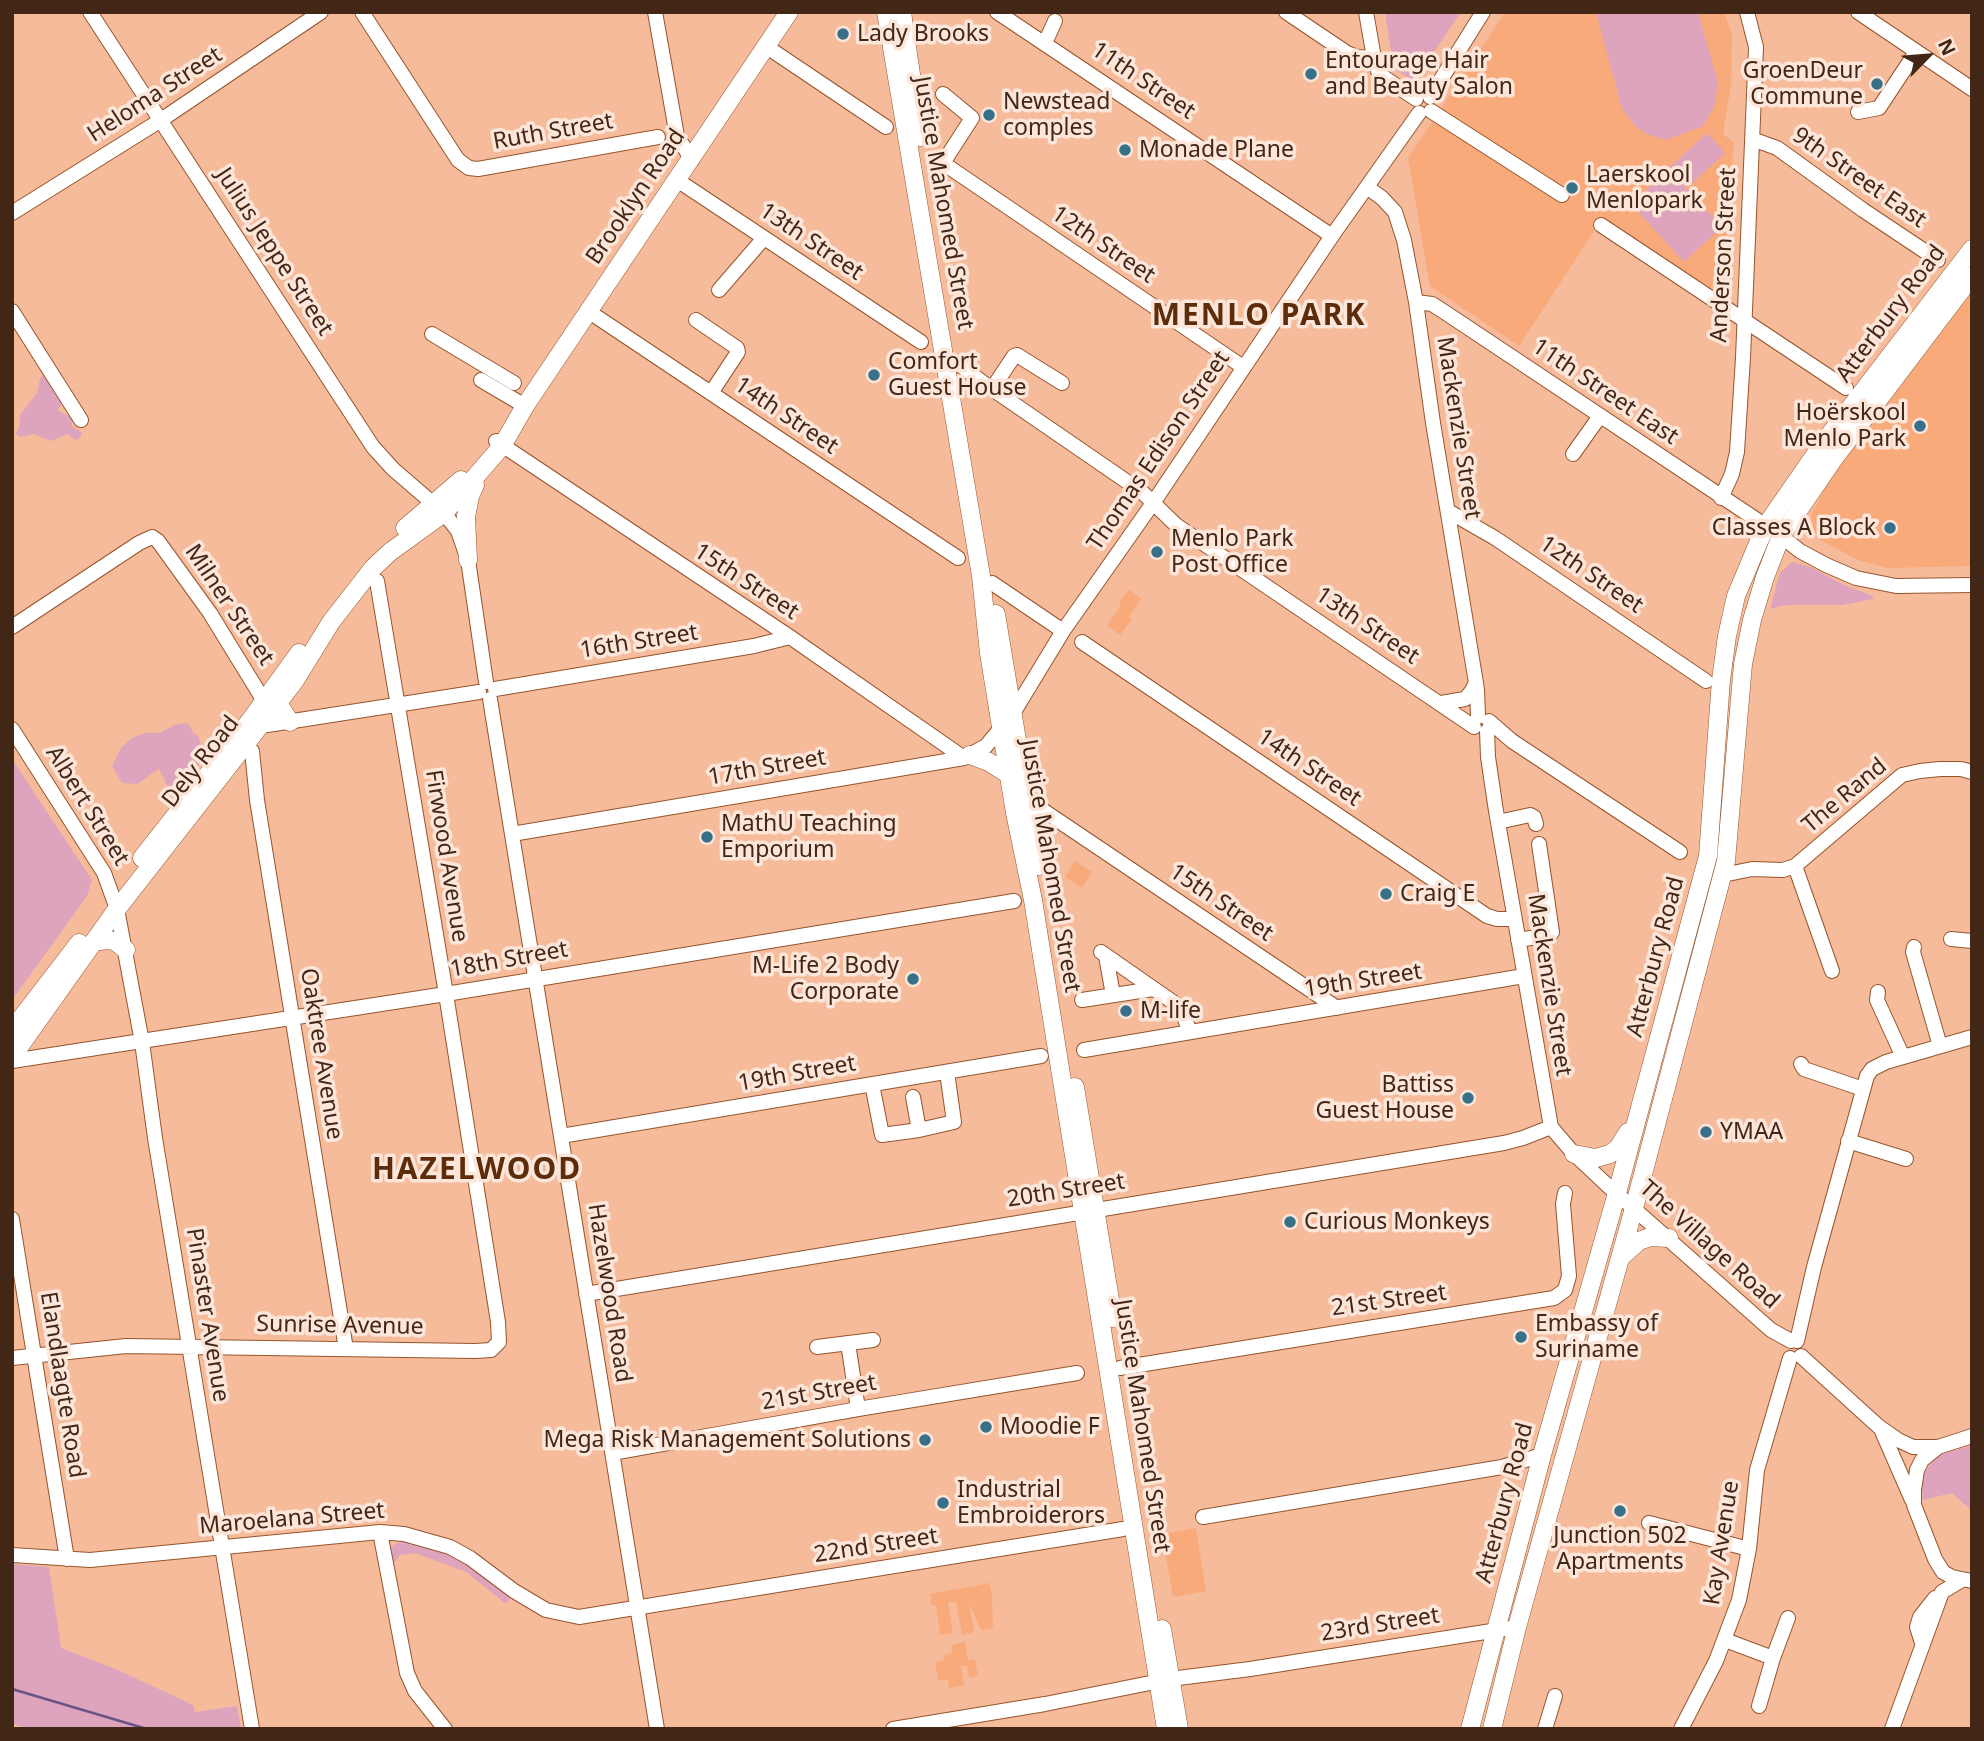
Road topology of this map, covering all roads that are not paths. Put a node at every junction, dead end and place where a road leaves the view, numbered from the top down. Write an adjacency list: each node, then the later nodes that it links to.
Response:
1 (90, 12): 23 (street, Julius Jeppe Street)
2 (321, 12): 23 (street, Heloma Street)
3 (362, 12): 25 (street, Ruth Street)
4 (655, 12): 27 (street)
5 (789, 12): 16 (main road, Brooklyn Road)
6 (886, 12): 80 (main road, Justice Mahomed Street)
7 (902, 12): 46 (main road, Justice Mahomed Street)
8 (997, 12): 15 (street, 11th Street)
9 (1286, 12): 18 (street)
10 (1366, 12): 18 (street)
11 (1483, 12): 21 (street, Thomas Edison Street)
12 (1747, 12): 26 (street, Anderson Street)
13 (1858, 12): 17 (street)
14 (1055, 21): 15 (street)
15 (1045, 43): 33 (street, 11th Street)
16 (767, 47): 24 (street); 27 (main road, Brooklyn Road)
17 (1916, 52): 19 (street); 22 (street)
18 (1374, 58): 21 (street)
19 (1972, 89)
20 (943, 94): 47 (street, 12th Street)
21 (1424, 105): 29 (street, Thomas Edison Street); 30 (street)
22 (1858, 112)
23 (161, 120): 31 (street, Heloma Street); 62 (street, Julius Jeppe Street)
24 (886, 127)
25 (658, 137)
26 (1752, 139): 36 (street, 9th Street East); 42 (street, Anderson Street)
27 (692, 160): 28 (main road, Brooklyn Road)
28 (677, 180): 34 (street, 13th Street); 41 (main road, Brooklyn Road)
29 (1367, 187): 33 (street, Thomas Edison Street); 39 (street, Mackenzie Street)
30 (1562, 195)
31 (12, 213)
32 (1601, 225): 42 (street)
33 (1332, 236): 47 (street, Thomas Edison Street)
34 (764, 238): 38 (street); 45 (street, 13th Street)
35 (1972, 249): 64 (main road, Atterbury Road)
36 (1938, 260)
37 (1972, 276): 64 (main road, Atterbury Road)
38 (719, 290)
39 (1416, 302): 55 (street, 11th Street East); 63 (street, Mackenzie Street)
40 (12, 311): 56 (street)
41 (588, 311): 53 (street, 14th Street); 54 (main road, Brooklyn Road)
42 (1743, 319): 52 (street); 60 (street, Anderson Street)
43 (696, 320): 53 (street)
44 (432, 334): 48 (street)
45 (920, 342)
46 (955, 361): 51 (street, 13th Street); 68 (main road, Justice Mahomed Street)
47 (1243, 368): 61 (street, Thomas Edison Street)
48 (488, 378): 49 (street); 54 (street)
49 (514, 383)
50 (1062, 383): 51 (street)
51 (987, 386): 61 (street, 13th Street)
52 (1846, 388)
53 (711, 393): 65 (street, 14th Street)
54 (524, 408): 57 (main road, Brooklyn Road)
55 (1601, 416): 58 (street); 60 (street, 11th Street East)
56 (81, 420)
57 (499, 443): 59 (main road, Brooklyn Road); 62 (main road, Brooklyn Road); 72 (street, 15th Street)
58 (1573, 454)
59 (482, 472): 62 (main road, Brooklyn Road); 66 (main road)
60 (1721, 498): 64 (street, 11th Street East)
61 (1153, 503): 71 (street, Thomas Edison Street); 79 (street, 13th Street)
62 (439, 508): 66 (street, Hazelwood Road); 77 (main road, Dely Road)
63 (1448, 511): 74 (street, 12th Street); 75 (street, Mackenzie Street)
64 (1773, 531): 69 (street, 11th Street East); 97 (main road, Atterbury Road); 134 (main road, Atterbury Road)
65 (958, 558)
66 (468, 560): 76 (street, Hazelwood Road)
67 (377, 581): 78 (street, Firwood Avenue)
68 (992, 583): 71 (street); 80 (main road, Justice Mahomed Street)
69 (1972, 586)
70 (12, 627): 77 (street, Milner Street)
71 (1063, 631): 80 (street, Thomas Edison Street)
72 (790, 637): 76 (street, 16th Street); 88 (street, 15th Street)
73 (1082, 642): 103 (street, 14th Street)
74 (1706, 681)
75 (1476, 686): 79 (street); 82 (street, Mackenzie Street)
76 (488, 691): 78 (street, 16th Street); 94 (street, Hazelwood Road)
77 (271, 702): 81 (main road); 83 (main road, Dely Road); 86 (main road, Dely Road)
78 (398, 705): 81 (street, 16th Street); 115 (street, Firwood Avenue)
79 (1445, 706): 82 (street, 13th Street)
80 (1007, 721): 88 (street); 90 (main road, Justice Mahomed Street); 144 (main road, Justice Mahomed Street)
81 (290, 722): 83 (street, 16th Street)
82 (1482, 724): 85 (street, 13th Street); 87 (street, Mackenzie Street)
83 (261, 726): 86 (main road, Dely Road); 86 (main road)
84 (12, 729): 102 (street, Albert Street)
85 (1515, 742): 87 (street); 96 (street, 13th Street)
86 (233, 754): 102 (main road, Dely Road); 119 (street, Oaktree Avenue)
87 (1488, 755): 92 (street, Mackenzie Street)
88 (967, 757): 90 (main road); 94 (street, 17th Street)
89 (1972, 772): 98 (street, The Rand)
90 (1009, 775): 144 (main road, Justice Mahomed Street)
91 (1044, 811): 118 (street, 15th Street)
92 (1498, 822): 93 (street); 103 (street, Mackenzie Street)
93 (1536, 824)
94 (512, 834): 112 (street, Hazelwood Road)
95 (1539, 844): 105 (street)
96 (1680, 852)
97 (1727, 852): 99 (street); 100 (main road, Atterbury Road)
98 (1795, 866): 99 (street, The Rand); 110 (street)
99 (1752, 869): 100 (street, The Rand)
100 (1723, 875): 143 (main road, Atterbury Road)
101 (1014, 901): 112 (street, 18th Street)
102 (115, 903): 107 (main road, Dely Road); 109 (street, Pinaster Avenue); 120 (main road, Dely Road)
103 (1515, 919): 105 (street, Mackenzie Street)
104 (1951, 939): 106 (street)
105 (1518, 940): 111 (street, Mackenzie Street)
106 (1972, 941)
107 (93, 943): 109 (main road); 128 (main road, Dely Road)
108 (1914, 947): 124 (street)
109 (125, 950): 123 (street, Pinaster Avenue)
110 (1832, 971)
111 (1524, 976): 118 (street, 19th Street); 135 (street, Mackenzie Street)
112 (536, 979): 115 (street, 18th Street); 137 (street, Hazelwood Road)
113 (1153, 989): 116 (street); 116 (street); 121 (street)
114 (1878, 992): 127 (street)
115 (446, 994): 119 (street, 18th Street); 151 (street, Firwood Avenue)
116 (1113, 995): 117 (street)
117 (1083, 1000)
118 (1337, 1008): 121 (street, 19th Street)
119 (292, 1018): 123 (street, 18th Street); 154 (street, Oaktree Avenue)
120 (12, 1030)
121 (1190, 1032): 125 (street, 19th Street)
122 (1972, 1037): 124 (street, Kay Avenue)
123 (142, 1042): 128 (street, 18th Street); 152 (street, Pinaster Avenue)
124 (1940, 1046): 127 (street, Kay Avenue)
125 (1084, 1050)
126 (1041, 1056): 130 (street, 19th Street)
127 (1903, 1057): 132 (street, Kay Avenue)
128 (12, 1059)
129 (1801, 1064): 132 (street)
130 (947, 1072): 131 (street, 19th Street); 136 (street)
131 (872, 1084): 136 (street); 137 (street, 19th Street)
132 (1863, 1089): 138 (street, Kay Avenue)
133 (913, 1097): 136 (street)
134 (1642, 1101): 139 (main road); 142 (main road, Atterbury Road)
135 (1551, 1127): 139 (street); 144 (street, 20th Street)
136 (919, 1130)
137 (562, 1136): 148 (street, Hazelwood Road)
138 (1848, 1142): 140 (street); 155 (street, Kay Avenue)
139 (1574, 1154): 142 (street)
140 (1906, 1159)
141 (1565, 1193): 158 (street, 21st Street)
142 (1617, 1194): 143 (street, The Village Road); 165 (main road, Atterbury Road)
143 (1634, 1208): 146 (street, The Village Road); 147 (main road, Atterbury Road)
144 (1089, 1210): 148 (street, 20th Street); 158 (main road, Justice Mahomed Street); 186 (main road, Justice Mahomed Street)
145 (12, 1219): 156 (street, Elandlaagte Road)
146 (1669, 1238): 147 (main road); 155 (street, The Village Road)
147 (1620, 1258): 182 (main road, Atterbury Road)
148 (586, 1294): 164 (street, Hazelwood Road)
149 (873, 1340): 150 (street)
150 (848, 1343): 153 (street); 160 (street)
151 (498, 1345): 154 (street, Sunrise Avenue)
152 (190, 1346): 154 (street, Sunrise Avenue); 156 (street, Sunrise Avenue); 173 (street, Pinaster Avenue)
153 (817, 1347)
154 (346, 1349)
155 (1793, 1349): 161 (street); 174 (street, Kay Avenue)
156 (33, 1355): 157 (street, Sunrise Avenue); 176 (street, Elandlaagte Road)
157 (12, 1359)
158 (1120, 1367): 186 (main road, Justice Mahomed Street)
159 (1077, 1373): 160 (street, 21st Street)
160 (858, 1409): 164 (street, 21st Street)
161 (1878, 1426): 163 (street); 168 (street)
162 (1972, 1436): 163 (street)
163 (1938, 1447): 168 (street)
164 (612, 1453): 180 (street, Hazelwood Road)
165 (1542, 1455): 166 (street); 167 (main road, Atterbury Road)
166 (1502, 1467): 167 (street); 169 (street)
167 (1535, 1485): 183 (main road, Atterbury Road)
168 (1914, 1504): 177 (street)
169 (1203, 1517)
170 (1649, 1523): 174 (street)
171 (1123, 1529): 180 (street, 22nd Street)
172 (380, 1532): 173 (street, Maroelana Street); 180 (street, Maroelana Street); 190 (street)
173 (222, 1547): 176 (street, Maroelana Street); 189 (street, Pinaster Avenue)
174 (1749, 1549): 184 (street, Kay Avenue)
175 (12, 1555): 176 (street, Maroelana Street)
176 (67, 1559)
177 (1935, 1559): 178 (street); 179 (street)
178 (1967, 1581): 179 (street)
179 (1937, 1599): 199 (street)
180 (637, 1607): 191 (street, Hazelwood Road)
181 (1788, 1618): 185 (street)
182 (1517, 1627): 183 (street, 23rd Street); 196 (main road, Atterbury Road)
183 (1497, 1629): 186 (street, 23rd Street); 195 (main road, Atterbury Road)
184 (1725, 1640): 185 (street); 198 (street, Kay Avenue)
185 (1773, 1658): 188 (street)
186 (1164, 1684): 192 (street, 23rd Street); 193 (main road, Justice Mahomed Street); 194 (main road, Justice Mahomed Street)
187 (1555, 1696): 197 (street)
188 (1759, 1706)
189 (253, 1729)
190 (445, 1729)
191 (657, 1729)
192 (893, 1729)
193 (1166, 1729)
194 (1179, 1729)
195 (1471, 1729)
196 (1492, 1729)
197 (1545, 1729)
198 (1681, 1729)
199 (1892, 1729)

